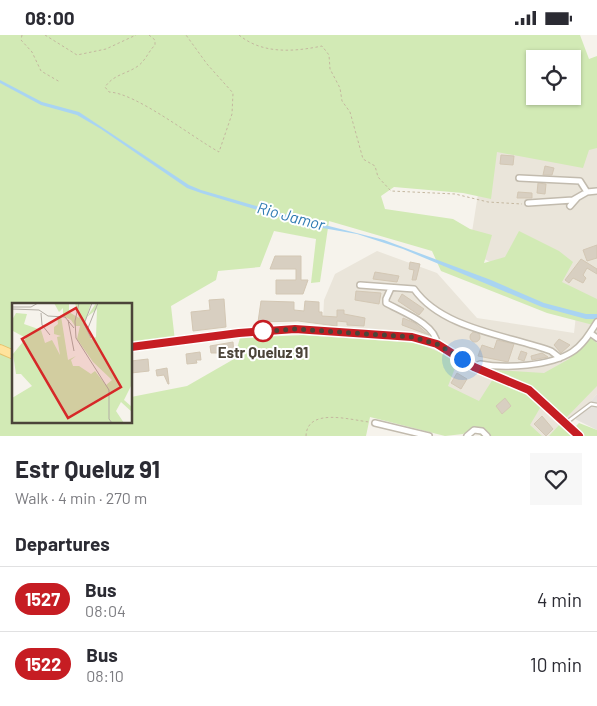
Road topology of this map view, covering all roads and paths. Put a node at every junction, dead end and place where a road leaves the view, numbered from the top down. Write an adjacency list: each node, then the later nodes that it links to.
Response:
1 (22, 35): 7 (path)
2 (45, 35): 3 (path)
3 (136, 35)
4 (149, 35): 5 (path)
5 (186, 35)
6 (238, 35): 12 (path)
7 (60, 82)
8 (519, 178): 10 (street)
9 (597, 191): 10 (street)
10 (587, 192): 11 (street)
11 (578, 198): 12 (street); 13 (street)
12 (528, 203)
13 (570, 206)
14 (360, 285): 15 (street)
15 (391, 288): 19 (street); 23 (street)
16 (597, 322): 17 (street)
17 (590, 333): 18 (street); 23 (street)
18 (596, 336)
19 (437, 344): 20 (main road); 24 (main road)
20 (132, 347)
21 (0, 349): 22 (main road)
22 (12, 354)
23 (560, 358): 24 (street)
24 (474, 367): 27 (main road)
25 (597, 405): 27 (lane)
26 (375, 423): 28 (path); 29 (street)
27 (565, 424): 32 (main road)
28 (306, 436)
29 (429, 436)
30 (466, 436): 31 (street)
31 (487, 436)
32 (579, 436)

